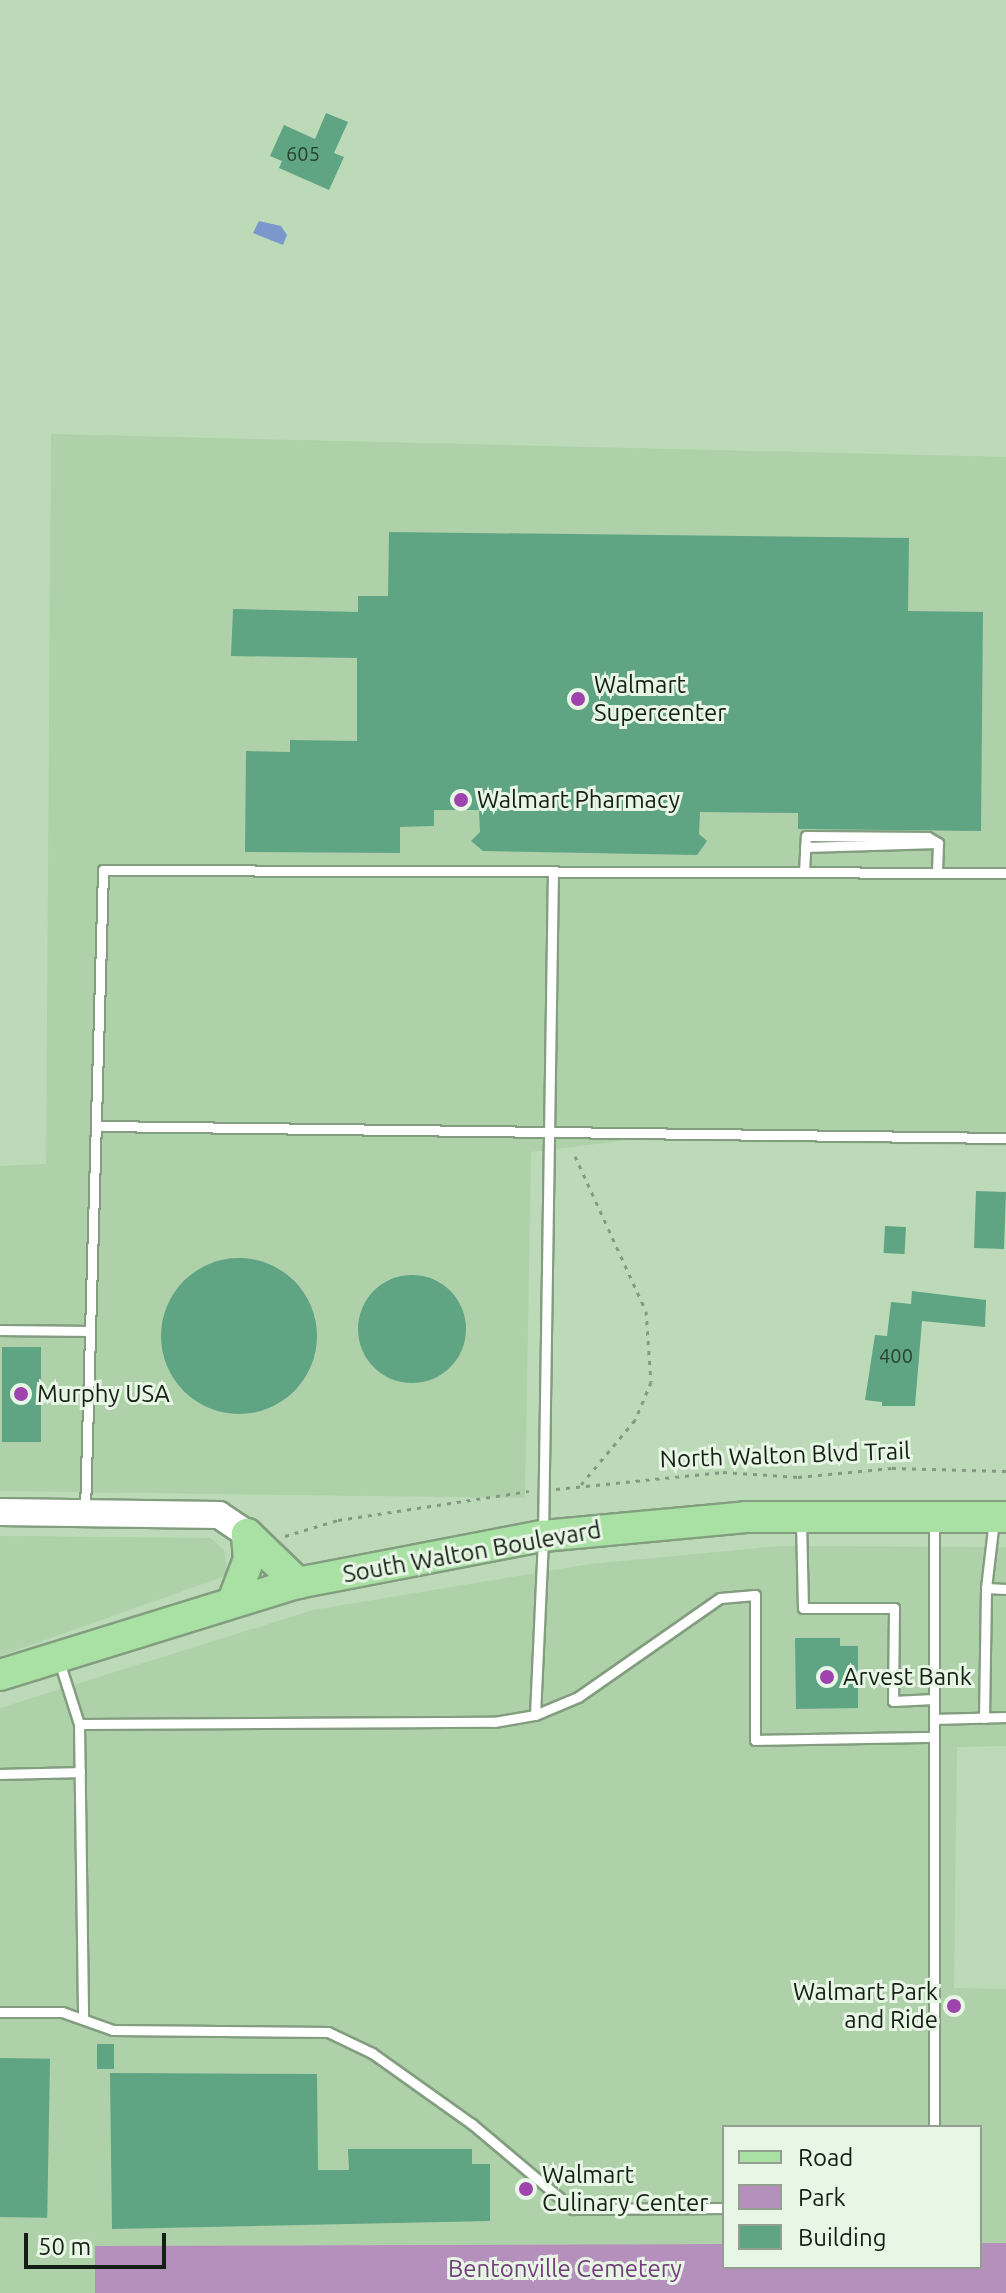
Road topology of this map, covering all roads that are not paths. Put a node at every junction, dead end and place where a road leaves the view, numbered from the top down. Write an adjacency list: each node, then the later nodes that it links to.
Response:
1 (553, 872): 2 (lane); 5 (lane); 6 (lane)
2 (804, 872): 3 (lane); 3 (lane)
3 (937, 873): 4 (lane)
4 (1006, 873)
5 (99, 1126): 6 (lane); 9 (lane)
6 (549, 1132): 7 (lane); 16 (lane)
7 (1006, 1138)
8 (0, 1330): 9 (lane)
9 (90, 1331): 11 (lane)
10 (0, 1512): 11 (main road)
11 (85, 1514): 15 (main road)
12 (934, 1514): 13 (main road, South Walton Boulevard); 14 (main road, South Walton Boulevard); 23 (lane)
13 (801, 1517): 16 (main road, South Walton Boulevard); 23 (lane)
14 (1000, 1517): 18 (lane)
15 (247, 1534): 17 (main road); 20 (main road)
16 (543, 1536): 17 (main road, South Walton Boulevard); 24 (lane)
17 (298, 1583): 20 (main road, South Walton Boulevard)
18 (986, 1588): 19 (lane); 26 (lane)
19 (1006, 1589)
20 (233, 1601): 21 (main road, South Walton Boulevard)
21 (57, 1653): 22 (main road, South Walton Boulevard); 28 (lane)
22 (0, 1675)
23 (934, 1699): 27 (lane)
24 (535, 1715): 28 (lane); 29 (lane)
25 (1006, 1717): 26 (lane)
26 (984, 1718): 27 (lane)
27 (934, 1719): 29 (lane)
28 (79, 1724): 30 (lane)
29 (934, 1737): 34 (lane)
30 (80, 1772): 31 (lane); 33 (lane)
31 (0, 1774)
32 (0, 2012): 33 (lane)
33 (83, 2019): 35 (lane)
34 (934, 2125)
35 (722, 2208)

